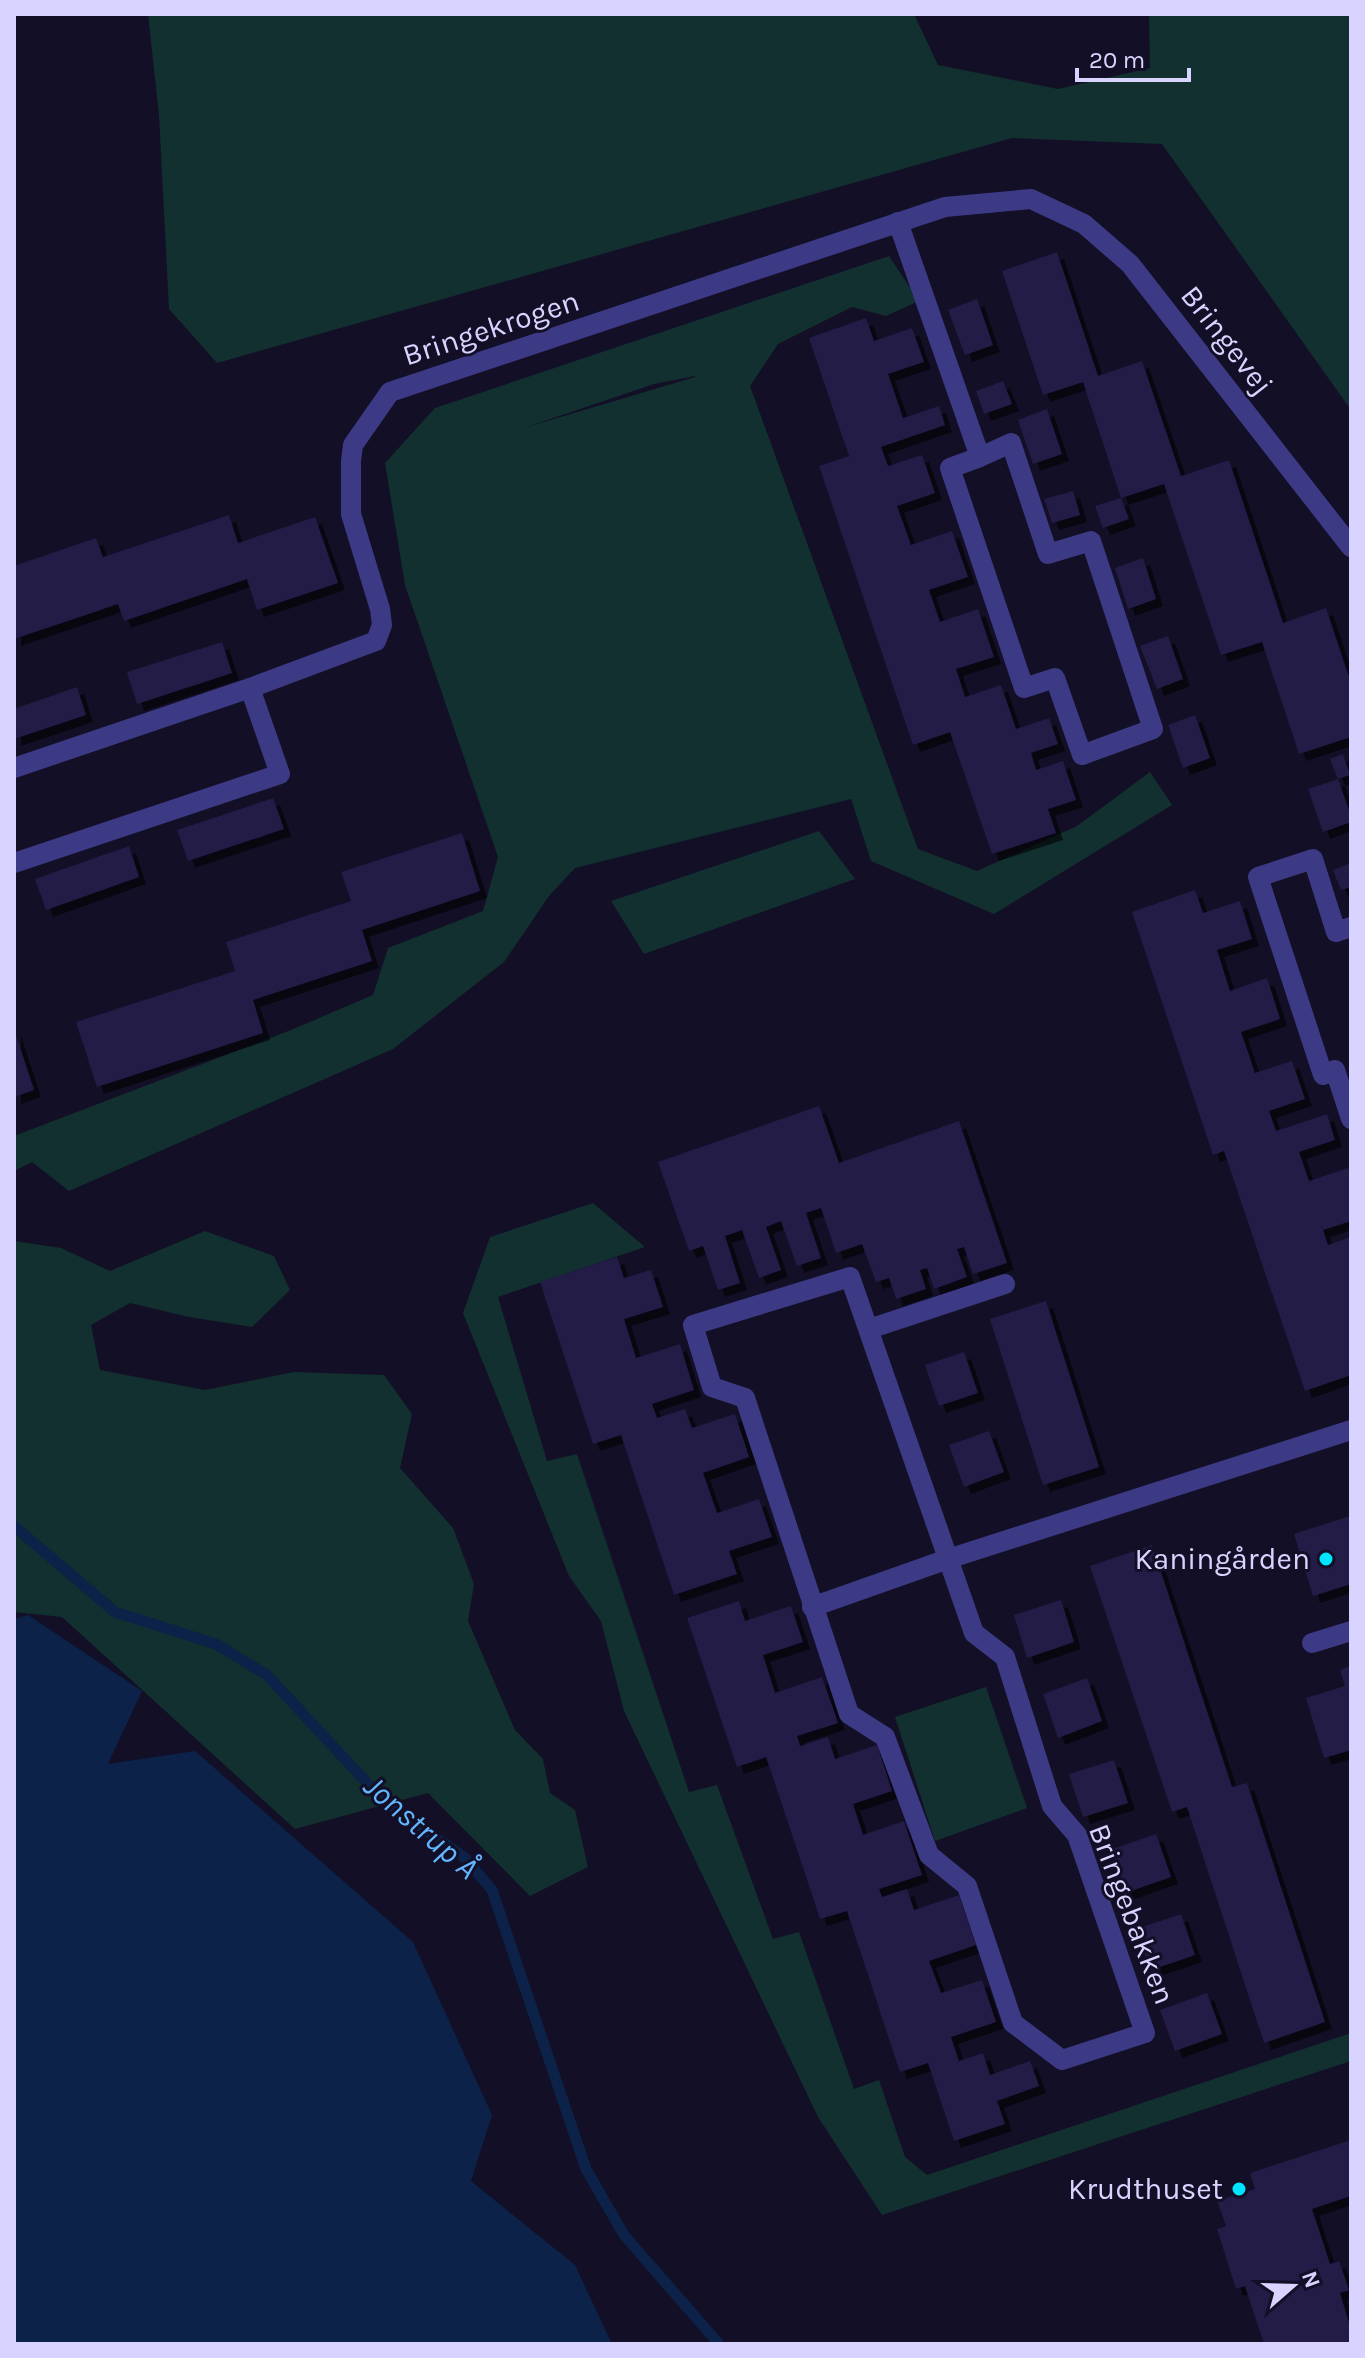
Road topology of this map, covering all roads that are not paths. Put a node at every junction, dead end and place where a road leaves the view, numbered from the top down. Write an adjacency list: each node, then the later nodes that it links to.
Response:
1 (1031, 199): 2 (street, Bringekrogen); 4 (street, Bringevej)
2 (898, 222): 3 (street); 5 (street, Bringekrogen)
3 (980, 457): 3 (street)
4 (1351, 547)
5 (250, 688): 6 (street, Bringekrogen); 7 (street)
6 (14, 768)
7 (14, 863)
8 (1351, 927): 9 (street)
9 (1351, 1119)
10 (1005, 1284): 11 (street)
11 (869, 1329): 13 (street, Bringebakken); 14 (street, Bringebakken)
12 (1351, 1430): 13 (street)
13 (948, 1559): 14 (street); 14 (street, Bringebakken)
14 (812, 1607)
15 (1351, 1631): 16 (street)
16 (1312, 1643)

